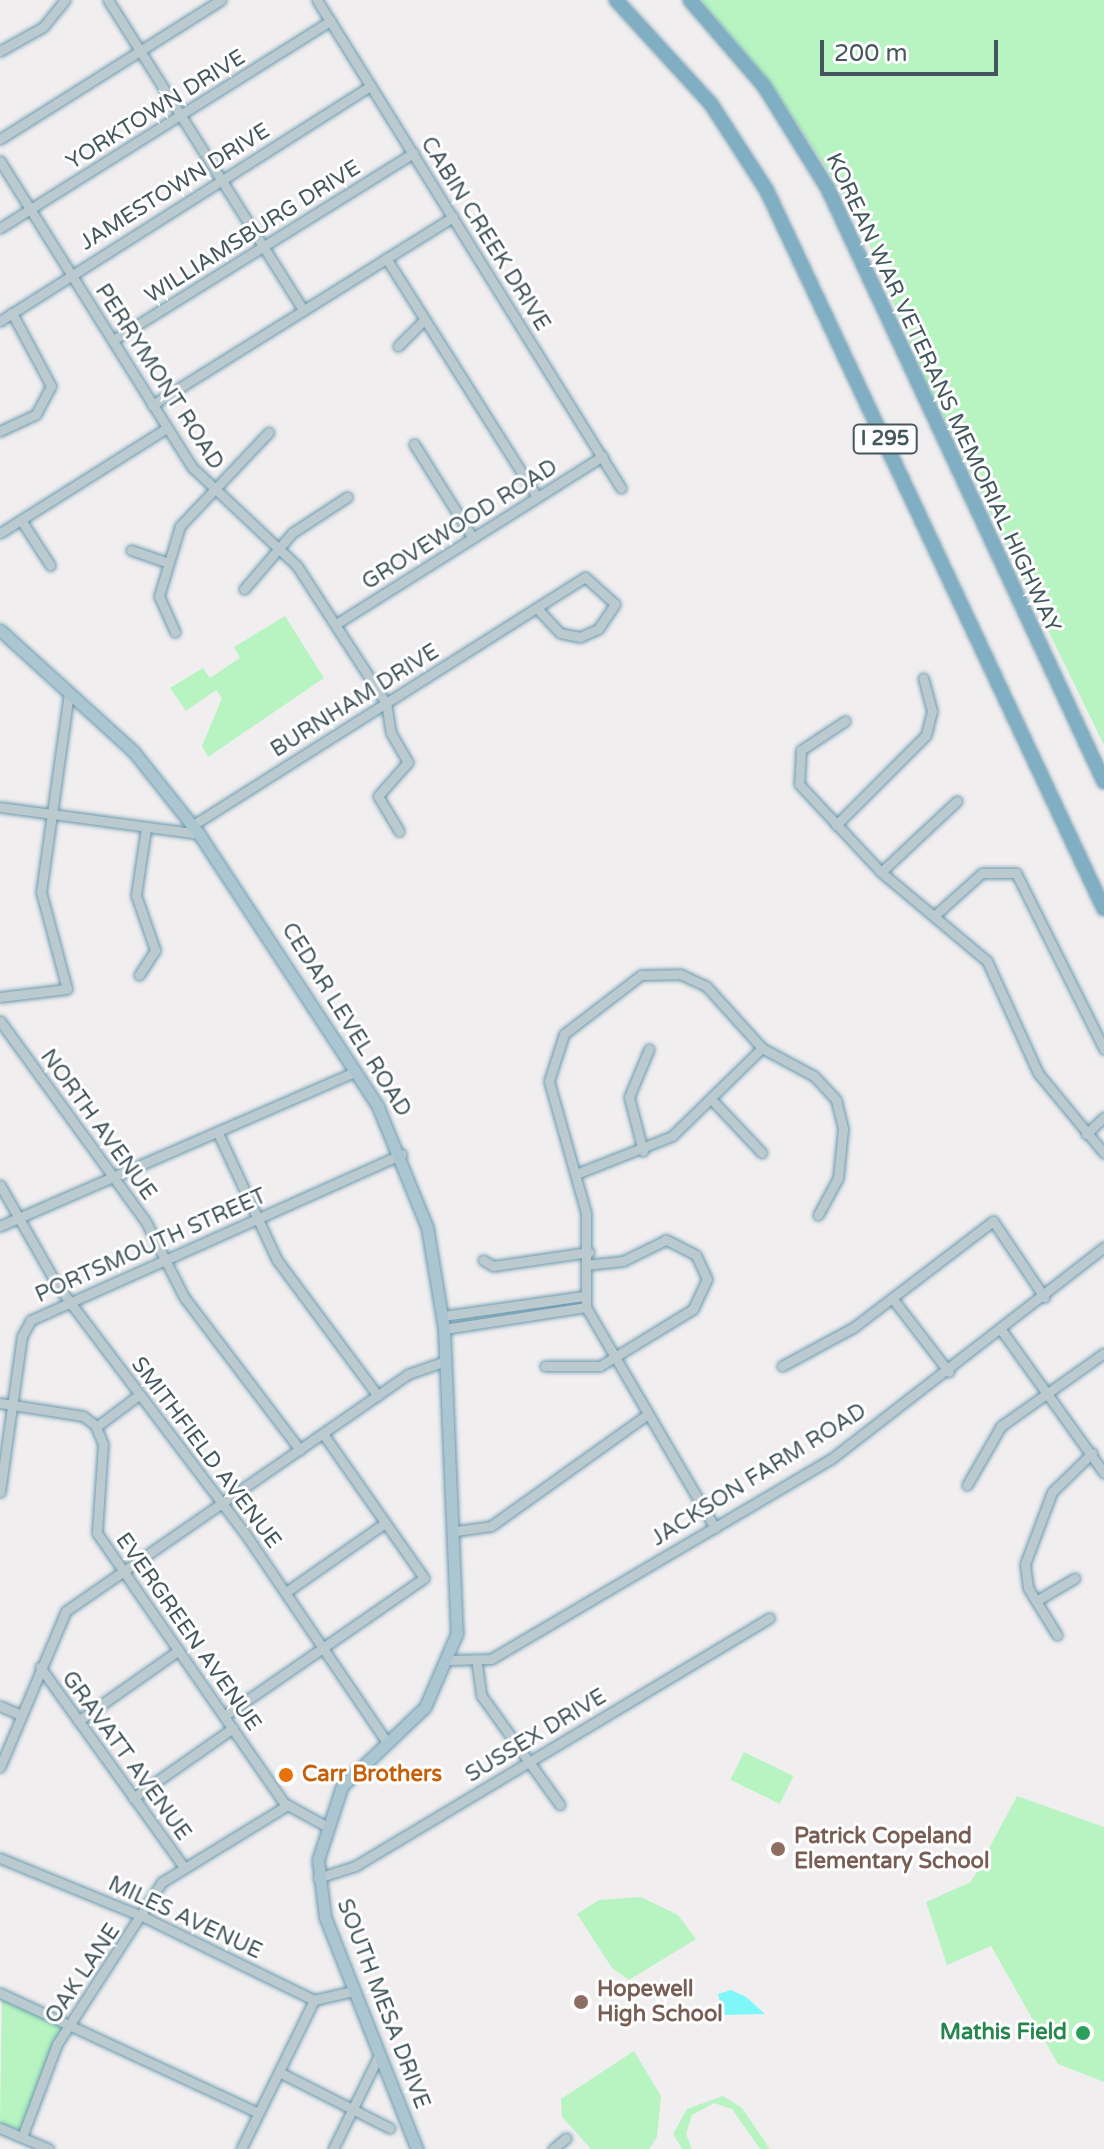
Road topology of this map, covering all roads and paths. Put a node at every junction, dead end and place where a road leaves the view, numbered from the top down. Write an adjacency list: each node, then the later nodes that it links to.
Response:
1 (65, 0): 8 (street)
2 (108, 0): 9 (street)
3 (221, 0): 9 (street)
4 (317, 0): 7 (street, CABIN CREEK DRIVE)
5 (616, 0): 63 (highway, I 295)
6 (690, 0): 54 (highway, KOREAN WAR VETERANS MEMORIAL HIGHWAY / I 295)
7 (330, 21): 10 (street, CABIN CREEK DRIVE); 11 (street, YORKTOWN DRIVE)
8 (0, 51)
9 (140, 51): 11 (street); 12 (street)
10 (371, 86): 13 (street, CABIN CREEK DRIVE); 15 (street, JAMESTOWN DRIVE)
11 (180, 115): 15 (street); 16 (street, YORKTOWN DRIVE)
12 (0, 139)
13 (413, 153): 17 (street, CABIN CREEK DRIVE); 19 (street, WILLIAMSBURG DRIVE)
14 (0, 161): 16 (street, PERRYMONT ROAD)
15 (220, 179): 19 (street); 21 (street, JAMESTOWN DRIVE)
16 (30, 209): 18 (street, YORKTOWN DRIVE); 21 (street, PERRYMONT ROAD)
17 (453, 217): 20 (street); 33 (street, CABIN CREEK DRIVE)
18 (0, 228)
19 (263, 247): 22 (street); 26 (street, WILLIAMSBURG DRIVE)
20 (386, 258): 22 (street); 24 (street)
21 (70, 274): 23 (street, JAMESTOWN DRIVE); 26 (street, PERRYMONT ROAD)
22 (301, 312): 28 (street)
23 (12, 313): 25 (street, JAMESTOWN DRIVE); 30 (street)
24 (424, 320): 27 (street); 37 (street)
25 (0, 321)
26 (113, 340): 28 (street, PERRYMONT ROAD)
27 (398, 346)
28 (152, 405): 29 (street, PERRYMONT ROAD)
29 (167, 428): 35 (street, PERRYMONT ROAD); 38 (street)
30 (0, 431)
31 (269, 432): 35 (street)
32 (414, 444): 40 (street)
33 (603, 456): 34 (street, CABIN CREEK DRIVE); 37 (street, GROVEWOOD ROAD)
34 (621, 488)
35 (211, 489): 41 (street, PERRYMONT ROAD); 43 (street)
36 (347, 497): 41 (street)
37 (537, 497): 40 (street, GROVEWOOD ROAD)
38 (21, 520): 39 (street); 44 (street)
39 (0, 533)
40 (473, 538): 47 (street, GROVEWOOD ROAD)
41 (278, 547): 45 (street); 47 (street, PERRYMONT ROAD)
42 (131, 550): 43 (street)
43 (165, 562): 49 (street)
44 (50, 565)
45 (244, 589)
46 (537, 608): 46 (street, BURNHAM DRIVE); 52 (street, BURNHAM DRIVE)
47 (336, 624): 52 (street, PERRYMONT ROAD)
48 (0, 630): 51 (main road, CEDAR LEVEL ROAD)
49 (175, 632)
50 (923, 678): 58 (street)
51 (69, 692): 57 (street); 60 (main road, CEDAR LEVEL ROAD)
52 (386, 703): 60 (street, BURNHAM DRIVE); 61 (street, PERRYMONT ROAD)
53 (845, 721): 58 (street)
54 (1104, 782)
55 (957, 801): 62 (street)
56 (0, 807): 57 (street)
57 (50, 814): 59 (street); 66 (street)
58 (836, 825): 62 (street)
59 (146, 828): 60 (street); 65 (street)
60 (196, 830): 71 (main road, CEDAR LEVEL ROAD)
61 (399, 831)
62 (881, 872): 64 (street)
63 (1104, 909)
64 (934, 916): 70 (street); 75 (street)
65 (139, 975)
66 (0, 997)
67 (0, 1021): 81 (street, NORTH AVENUE)
68 (762, 1048): 72 (street); 80 (street); 83 (street)
69 (649, 1049): 76 (street)
70 (1104, 1049)
71 (356, 1071): 74 (street); 79 (main road, CEDAR LEVEL ROAD)
72 (713, 1101): 76 (street); 77 (street)
73 (1104, 1117): 75 (street)
74 (218, 1133): 81 (street); 85 (street)
75 (1086, 1134): 78 (street)
76 (643, 1151): 80 (street)
77 (762, 1153)
78 (1104, 1153)
79 (402, 1154): 85 (street, PORTSMOUTH STREET); 96 (main road, CEDAR LEVEL ROAD)
80 (576, 1174): 88 (street)
81 (116, 1178): 84 (street); 89 (street, NORTH AVENUE)
82 (0, 1185): 84 (street, SMITHFIELD AVENUE)
83 (818, 1215)
84 (23, 1219): 86 (street); 94 (street, SMITHFIELD AVENUE)
85 (256, 1219): 89 (street, PORTSMOUTH STREET); 106 (street)
86 (0, 1226)
87 (1104, 1247): 92 (street, JACKSON FARM ROAD)
88 (589, 1252): 90 (street); 91 (street)
89 (165, 1259): 94 (street, PORTSMOUTH STREET); 112 (street, NORTH AVENUE)
90 (483, 1260)
91 (587, 1265): 95 (street); 99 (street)
92 (1044, 1297): 93 (street); 97 (street, JACKSON FARM ROAD)
93 (892, 1298): 102 (street); 103 (street)
94 (69, 1301): 105 (street, SMITHFIELD AVENUE); 108 (street, PORTSMOUTH STREET)
95 (585, 1302): 96 (street); 99 (street)
96 (444, 1322): 100 (main road, CEDAR LEVEL ROAD)
97 (1002, 1331): 103 (street, JACKSON FARM ROAD); 104 (street)
98 (1104, 1353): 104 (street)
99 (612, 1359): 101 (street); 109 (street)
100 (446, 1361): 106 (street); 120 (main road, CEDAR LEVEL ROAD)
101 (545, 1366)
102 (782, 1366)
103 (949, 1372): 119 (street, JACKSON FARM ROAD)
104 (1048, 1390): 113 (street); 115 (street)
105 (139, 1395): 110 (street); 117 (street, SMITHFIELD AVENUE)
106 (378, 1396): 111 (street)
107 (0, 1403): 108 (street)
108 (12, 1405): 110 (street); 116 (street, PORTSMOUTH STREET)
109 (648, 1414): 119 (street); 120 (street)
110 (96, 1427): 121 (street, EVERGREEN AVENUE)
111 (323, 1434): 112 (street); 118 (street)
112 (300, 1450): 117 (street)
113 (1092, 1453): 114 (street); 124 (street)
114 (1104, 1473)
115 (967, 1485)
116 (0, 1492)
117 (222, 1503): 121 (street); 123 (street, SMITHFIELD AVENUE)
118 (385, 1523): 123 (street); 127 (street)
119 (715, 1528): 130 (street, JACKSON FARM ROAD)
120 (456, 1531): 129 (main road, CEDAR LEVEL ROAD)
121 (124, 1572): 128 (street, EVERGREEN AVENUE); 131 (street)
122 (1075, 1578): 124 (street)
123 (286, 1592): 127 (street, SMITHFIELD AVENUE)
124 (1036, 1601): 126 (street)
125 (770, 1618): 138 (street, SUSSEX DRIVE)
126 (1057, 1635)
127 (324, 1647): 134 (street); 137 (street, SMITHFIELD AVENUE)
128 (179, 1650): 134 (street, EVERGREEN AVENUE); 135 (street)
129 (450, 1660): 130 (street); 137 (main road, CEDAR LEVEL ROAD)
130 (477, 1665): 138 (street)
131 (40, 1667): 133 (street); 135 (street, GRAVATT AVENUE)
132 (0, 1706): 133 (street)
133 (21, 1715): 139 (street)
134 (224, 1716): 136 (street, EVERGREEN AVENUE)
135 (78, 1721): 140 (street, GRAVATT AVENUE)
136 (233, 1728): 140 (street); 142 (street, EVERGREEN AVENUE)
137 (386, 1741): 143 (main road)
138 (528, 1762): 141 (street); 146 (street, SUSSEX DRIVE)
139 (0, 1767)
140 (133, 1798): 145 (street, GRAVATT AVENUE)
141 (560, 1805)
142 (286, 1806): 143 (street, EVERGREEN AVENUE); 145 (street, OAK LANE)
143 (324, 1825): 146 (main road, SOUTH MESA DRIVE)
144 (0, 1858): 147 (street, MILES AVENUE)
145 (183, 1866): 147 (street, OAK LANE)
146 (318, 1878): 148 (main road, SOUTH MESA DRIVE)
147 (144, 1917): 150 (street, MILES AVENUE); 151 (street, OAK LANE)
148 (353, 1991): 150 (street); 152 (main road, SOUTH MESA DRIVE)
149 (0, 1993): 151 (street)
150 (314, 2000): 153 (street)
151 (71, 2021): 155 (street); 158 (street, OAK LANE)
152 (379, 2055): 154 (street); 163 (main road, SOUTH MESA DRIVE)
153 (279, 2072): 154 (street); 155 (street)
154 (352, 2110): 157 (street); 162 (street)
155 (258, 2113): 161 (street)
156 (0, 2128): 158 (street)
157 (390, 2128)
158 (22, 2137): 160 (street)
159 (566, 2138): 164 (street)
160 (49, 2149)
161 (241, 2149)
162 (333, 2149)
163 (417, 2149)
164 (553, 2149)

